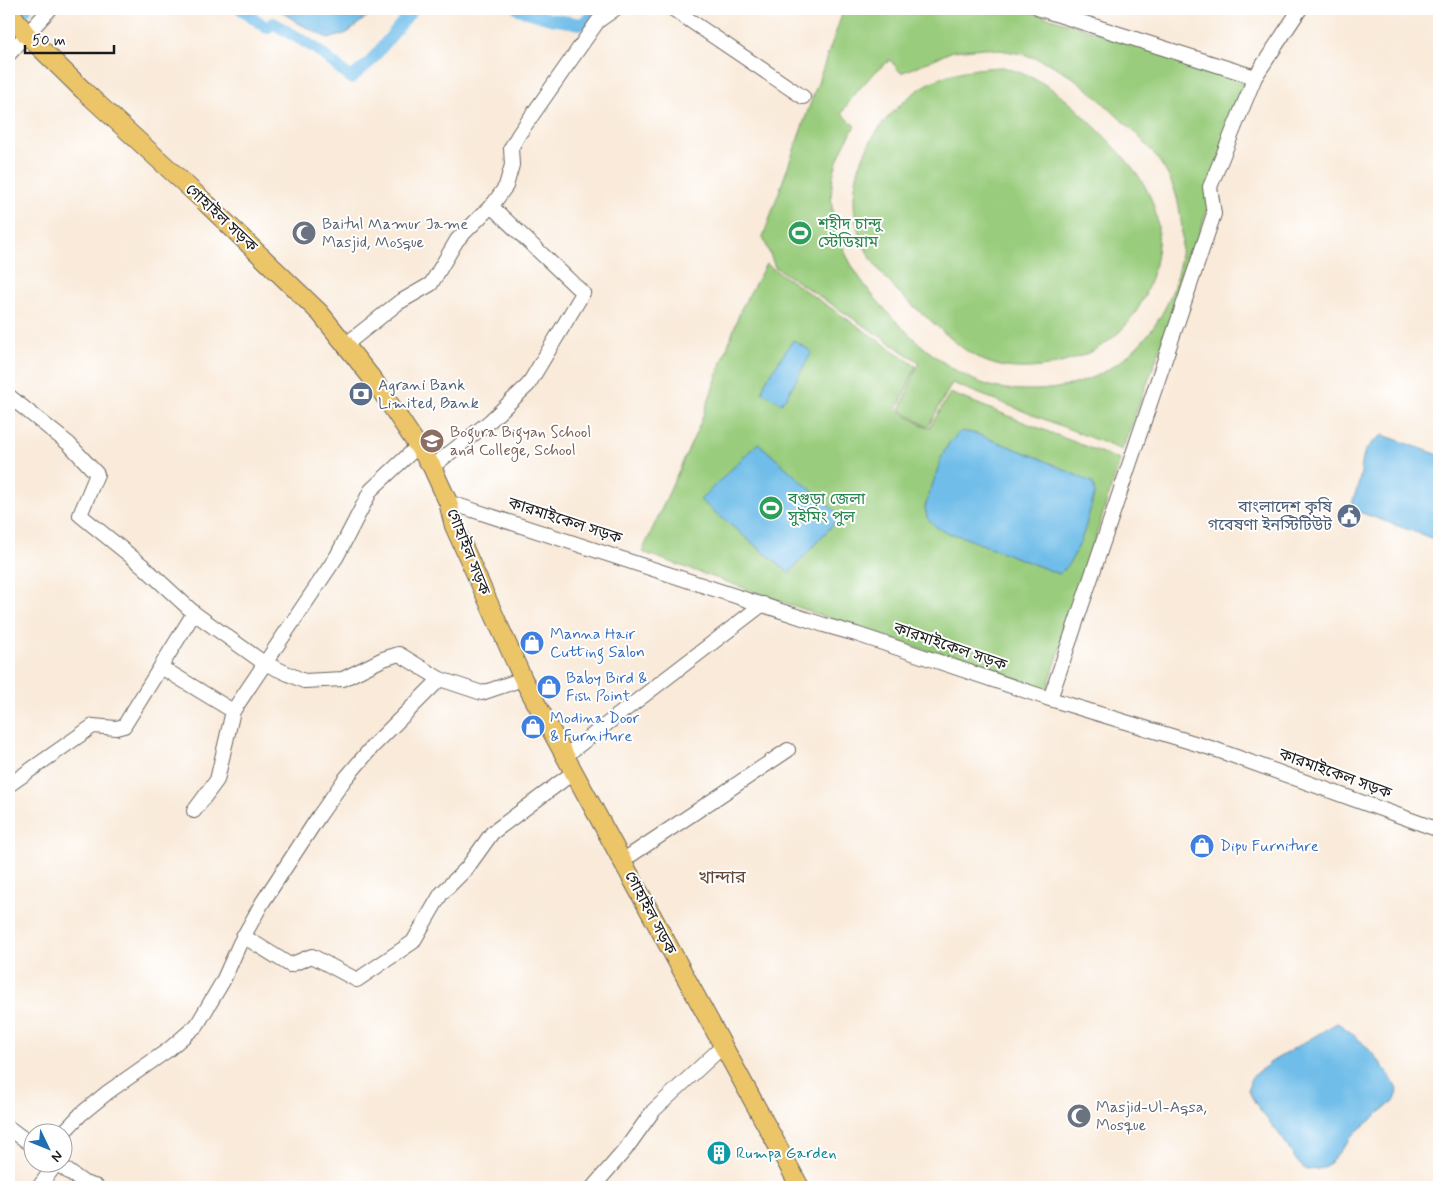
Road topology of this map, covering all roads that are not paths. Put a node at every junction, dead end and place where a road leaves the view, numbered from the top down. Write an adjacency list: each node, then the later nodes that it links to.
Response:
1 (50, 9): 6 (street)
2 (615, 9): 10 (street)
3 (673, 9): 9 (street)
4 (1040, 9): 8 (street)
5 (1300, 9): 8 (street)
6 (17, 21): 7 (street); 11 (main road, গোহাইল সড়ক)
7 (9, 54)
8 (1255, 77): 22 (street)
9 (803, 97)
10 (491, 206): 11 (street); 14 (street)
11 (345, 345): 13 (main road, গোহাইল সড়ক)
12 (9, 396): 17 (street)
13 (418, 446): 14 (main road, গোহাইল সড়ক); 18 (street)
14 (432, 467): 15 (main road, গোহাইল সড়ক)
15 (448, 502): 16 (street, কারমাইকেল সড়ক); 21 (main road, গোহাইল সড়ক)
16 (764, 604): 22 (street, কারমাইকেল সড়ক); 25 (street)
17 (194, 613): 18 (street); 27 (street)
18 (264, 663): 20 (street); 23 (street)
19 (169, 672): 23 (street)
20 (440, 679): 21 (street); 31 (street)
21 (523, 679): 25 (main road, গোহাইল সড়ক)
22 (1050, 699): 29 (street, কারমাইকেল সড়ক)
23 (233, 711): 28 (street)
24 (788, 750): 30 (street)
25 (565, 756): 26 (main road, গোহাইল সড়ক)
26 (574, 772): 30 (main road, গোহাইল সড়ক); 31 (street)
27 (9, 785)
28 (194, 811)
29 (1439, 830)
30 (622, 861): 32 (main road, গোহাইল সড়ক)
31 (243, 936): 33 (street)
32 (722, 1047): 40 (street); 41 (main road, গোহাইল সড়ক)
33 (72, 1125)
34 (9, 1128): 35 (street)
35 (22, 1138)
36 (50, 1174): 38 (street)
37 (72, 1174): 39 (street)
38 (40, 1187)
39 (97, 1187)
40 (593, 1187)
41 (800, 1187)

